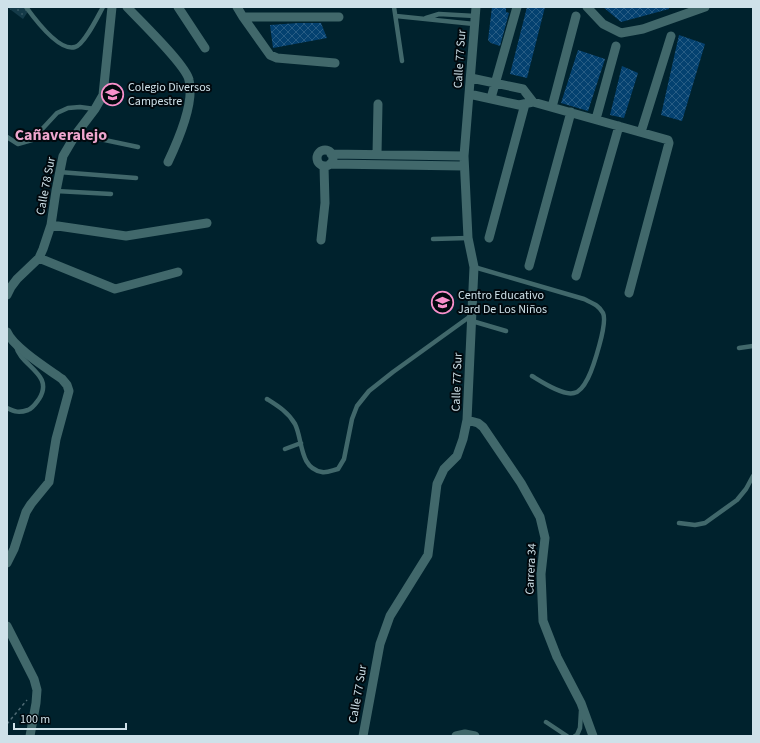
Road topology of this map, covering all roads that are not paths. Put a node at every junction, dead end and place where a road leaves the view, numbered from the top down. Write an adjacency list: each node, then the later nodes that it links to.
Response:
1 (26, 7): 2 (lane)
2 (103, 7)
3 (112, 7): 29 (street, Calle 78 Sur)
4 (127, 7): 40 (street)
5 (178, 7): 19 (street)
6 (237, 7): 15 (street)
7 (394, 7): 12 (lane)
8 (517, 7): 23 (street)
9 (587, 7): 10 (street)
10 (700, 8)
11 (339, 16): 15 (street)
12 (396, 16): 16 (lane); 20 (lane)
13 (475, 16): 16 (lane); 16 (lane); 22 (street, Calle 77 Sur)
14 (576, 16): 28 (street)
15 (243, 17): 21 (street)
16 (424, 19)
17 (672, 36): 33 (street)
18 (616, 46): 31 (street)
19 (205, 48)
20 (402, 60)
21 (334, 63)
22 (471, 78): 23 (street); 24 (street, Calle 77 Sur)
23 (495, 83): 25 (street); 26 (street)
24 (469, 94): 25 (street); 39 (street, Calle 77 Sur)
25 (490, 98): 26 (street)
26 (529, 103): 28 (street); 50 (street)
27 (378, 104): 38 (street)
28 (552, 107): 30 (street)
29 (95, 109): 34 (street, Calle 78 Sur); 35 (lane)
30 (571, 112): 31 (street); 54 (street)
31 (596, 119): 32 (street)
32 (619, 126): 33 (street); 57 (street)
33 (641, 132): 58 (street)
34 (76, 134): 36 (lane); 43 (street, Calle 78 Sur)
35 (7, 137)
36 (138, 147)
37 (331, 154): 38 (street); 41 (street); 41 (street)
38 (377, 154): 39 (street)
39 (464, 156): 42 (street, Calle 77 Sur)
40 (168, 162)
41 (327, 165): 42 (street); 52 (street)
42 (464, 166): 49 (street, Calle 77 Sur)
43 (59, 172): 44 (lane); 45 (street, Calle 78 Sur)
44 (136, 178)
45 (56, 191): 46 (lane); 48 (street, Calle 78 Sur)
46 (111, 194)
47 (207, 223): 48 (street)
48 (51, 225): 53 (street, Calle 78 Sur)
49 (468, 238): 51 (lane); 55 (street, Calle 77 Sur)
50 (489, 238)
51 (433, 239)
52 (321, 240)
53 (39, 258): 56 (street); 59 (street, Calle 78 Sur)
54 (529, 266)
55 (474, 267): 60 (street, Calle 77 Sur); 66 (lane)
56 (178, 272)
57 (576, 276)
58 (629, 293)
59 (7, 295)
60 (472, 318): 61 (lane); 69 (street, Calle 77 Sur); 70 (lane)
61 (506, 331)
62 (7, 332): 63 (street)
63 (16, 345): 68 (lane); 74 (street)
64 (753, 346): 65 (lane)
65 (739, 348)
66 (532, 376)
67 (267, 399): 70 (lane)
68 (7, 408)
69 (467, 420): 76 (street, Carrera 34); 79 (street, Calle 77 Sur)
70 (301, 443): 71 (lane)
71 (285, 449)
72 (753, 476): 73 (lane)
73 (679, 523)
74 (7, 563)
75 (7, 626): 78 (street)
76 (581, 703): 83 (lane); 84 (street, Carrera 34)
77 (546, 722): 82 (lane)
78 (30, 736)
79 (363, 736)
80 (456, 736): 81 (street)
81 (474, 736)
82 (567, 736)
83 (575, 736)
84 (593, 736)

